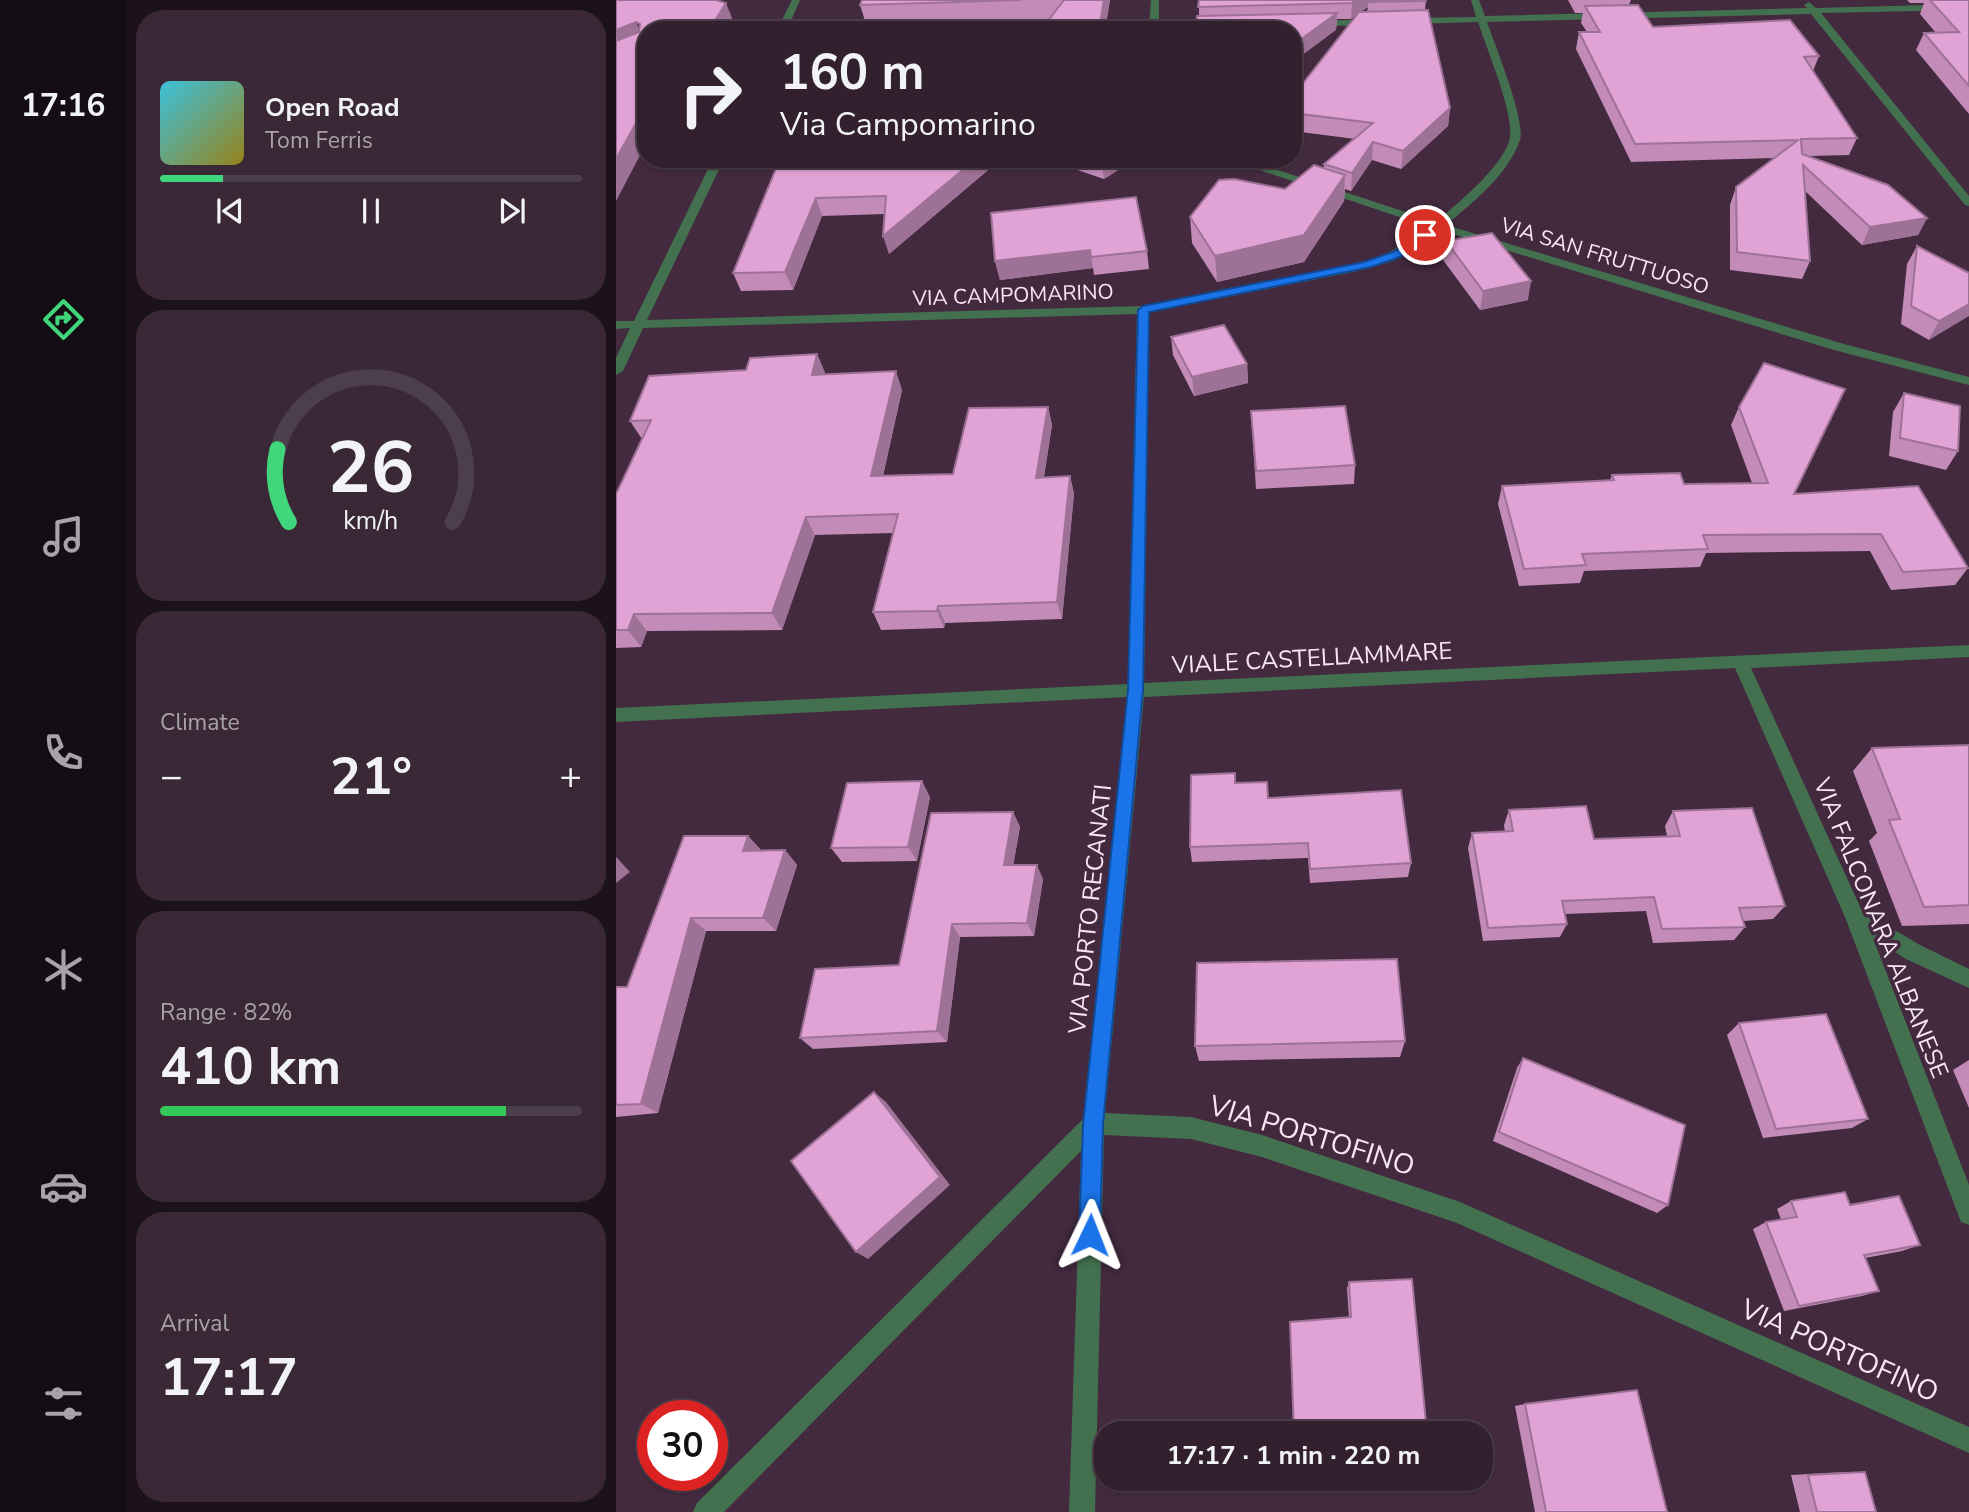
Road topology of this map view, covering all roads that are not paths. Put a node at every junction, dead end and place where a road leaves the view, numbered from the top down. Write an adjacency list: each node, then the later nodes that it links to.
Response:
1 (796, 0): 8 (street)
2 (1155, 0): 9 (street)
3 (1475, 0): 7 (street, VIA CAMPOMARINO)
4 (1805, 0): 6 (street)
5 (1969, 7): 6 (street)
6 (1813, 10): 7 (street); 15 (street)
7 (1482, 19): 11 (street); 16 (street, VIA CAMPOMARINO)
8 (786, 21)
9 (1154, 21)
10 (1386, 22): 12 (street)
11 (1400, 22)
12 (1304, 24)
13 (715, 168): 18 (street)
14 (1260, 168): 16 (street, VIA SAN FRUTTUOSO)
15 (1969, 203)
16 (1438, 226): 17 (street, VIA CAMPOMARINO); 21 (street, VIA SAN FRUTTUOSO)
17 (1143, 310): 18 (street, VIA CAMPOMARINO); 24 (street, VIA PORTO RECANATI)
18 (639, 324): 19 (street, VIA CAMPOMARINO); 20 (street)
19 (616, 325)
20 (616, 371)
21 (1969, 381)
22 (1969, 651): 23 (street, VIALE CASTELLAMMARE)
23 (1741, 663): 24 (street, VIALE CASTELLAMMARE); 26 (street, VIA FALCONARA ALBANESE)
24 (1136, 690): 25 (street, VIALE CASTELLAMMARE); 28 (street, VIA PORTO RECANATI)
25 (616, 715)
26 (1854, 917): 27 (street); 29 (street, VIA FALCONARA ALBANESE)
27 (1969, 979)
28 (1093, 1125): 30 (street, VIA PORTOFINO); 31 (street); 32 (street, VIA PORTO RECANATI)
29 (1969, 1214)
30 (1969, 1440)
31 (706, 1512)
32 (1082, 1512)

